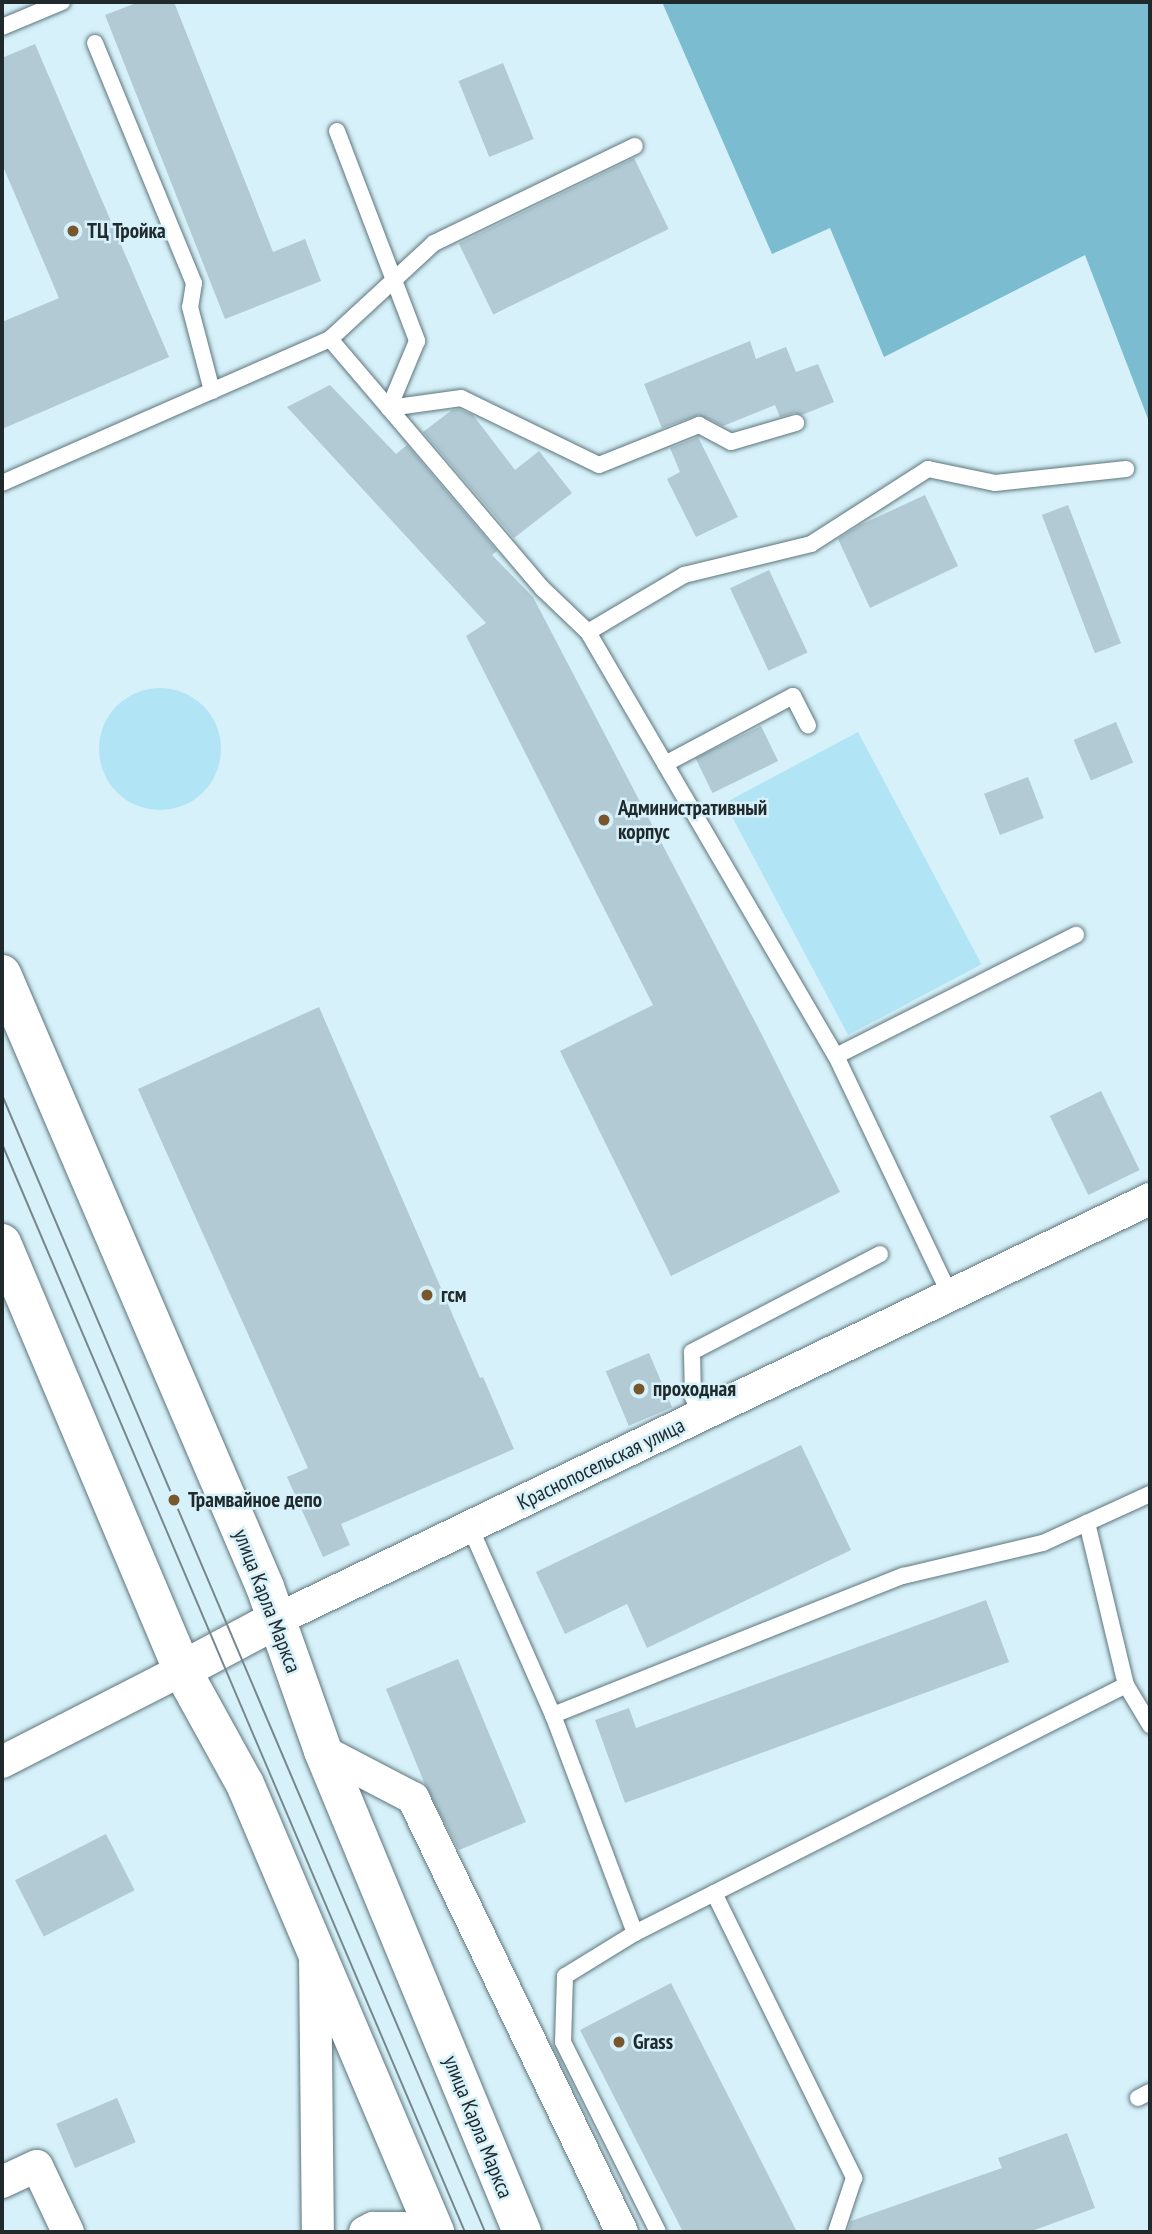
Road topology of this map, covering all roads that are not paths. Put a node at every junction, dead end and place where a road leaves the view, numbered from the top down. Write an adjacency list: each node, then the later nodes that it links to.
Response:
1 (62, 2): 2 (lane)
2 (2, 27)
3 (95, 43): 8 (lane)
4 (337, 131): 6 (lane)
5 (635, 146): 6 (lane)
6 (394, 279): 7 (lane); 9 (lane)
7 (330, 339): 8 (lane); 9 (lane)
8 (212, 391): 12 (lane)
9 (389, 408): 10 (lane); 13 (lane)
10 (796, 423)
11 (1126, 469): 13 (lane)
12 (2, 483)
13 (588, 632): 15 (lane)
14 (808, 725): 15 (lane)
15 (665, 764): 18 (lane)
16 (1076, 935): 18 (lane)
17 (2, 974): 27 (main road, улица Карла Маркса)
18 (836, 1056): 22 (lane)
19 (1150, 1199): 22 (street, Краснопосельская улица)
20 (880, 1254): 23 (lane)
21 (5, 1259): 28 (main road)
22 (950, 1295): 23 (street, Краснопосельская улица)
23 (701, 1415): 26 (street, Краснопосельская улица)
24 (1150, 1494): 25 (lane)
25 (1087, 1523): 29 (lane); 30 (lane)
26 (470, 1527): 27 (street, Краснопосельская улица); 30 (lane)
27 (278, 1619): 28 (main road); 32 (main road, улица Карла Маркса)
28 (182, 1670): 33 (street); 36 (main road)
29 (1126, 1685): 31 (lane); 34 (lane)
30 (553, 1715): 35 (lane)
31 (1150, 1725)
32 (323, 1751): 43 (main road, улица Карла Маркса); 44 (street)
33 (2, 1762)
34 (714, 1893): 35 (lane); 46 (lane)
35 (635, 1933): 45 (lane)
36 (315, 1948): 39 (street); 42 (main road)
37 (2, 2182): 38 (street)
38 (68, 2232)
39 (318, 2232)
40 (365, 2232): 41 (street)
41 (412, 2232)
42 (436, 2232)
43 (522, 2232)
44 (622, 2232)
45 (658, 2232)
46 (836, 2232)

